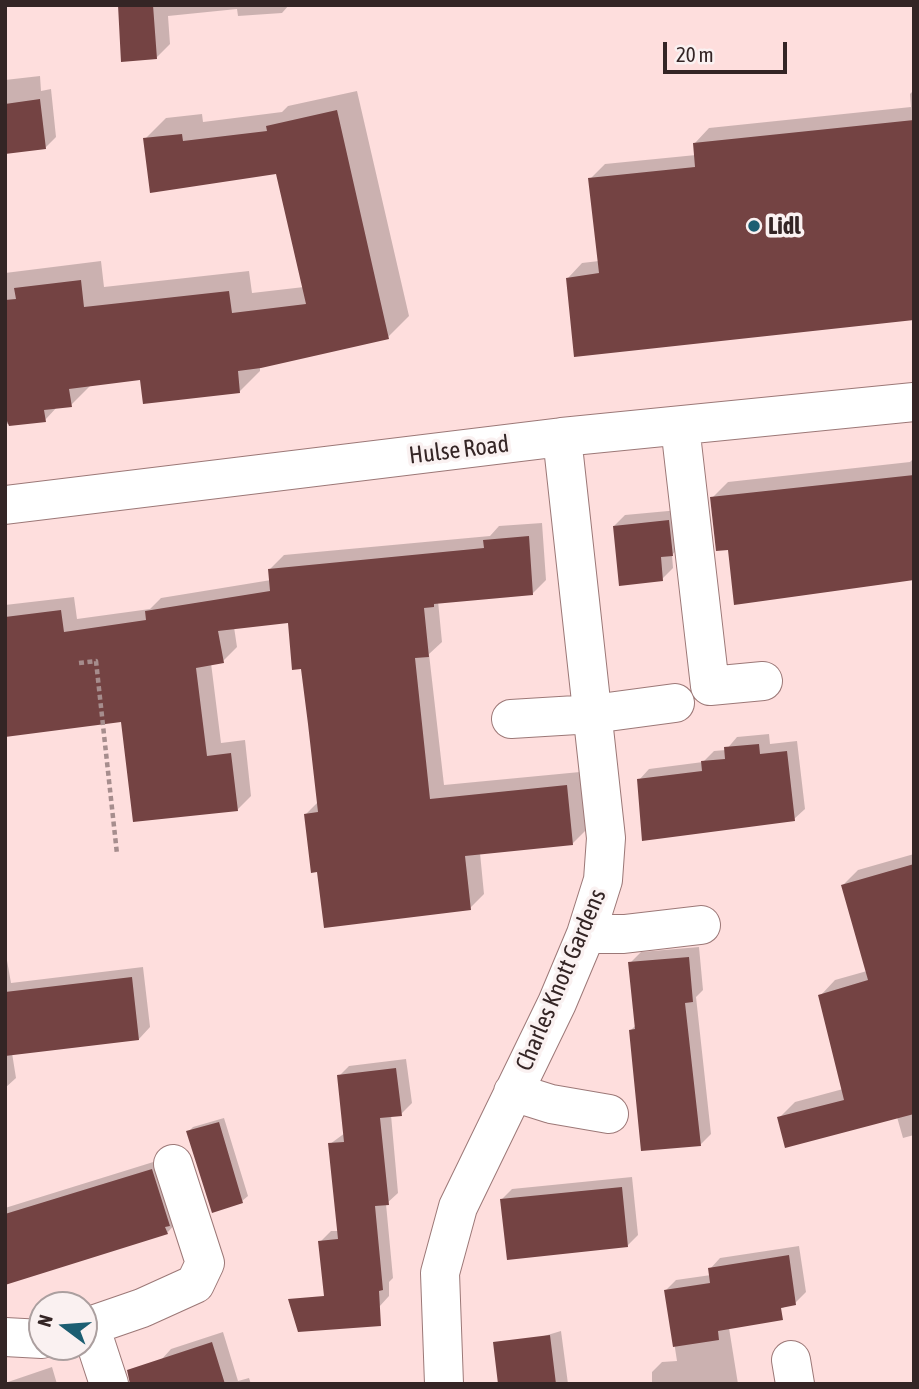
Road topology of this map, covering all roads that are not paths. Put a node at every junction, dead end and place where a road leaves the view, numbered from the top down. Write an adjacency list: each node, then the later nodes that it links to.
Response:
1 (914, 402): 2 (street, Hulse Road)
2 (680, 426): 3 (street, Hulse Road); 5 (street)
3 (562, 438): 4 (street, Hulse Road); 7 (street, Charles Knott Gardens)
4 (5, 505)
5 (762, 681)
6 (675, 703): 7 (street)
7 (593, 713): 8 (street); 10 (street, Charles Knott Gardens)
8 (511, 719)
9 (701, 925): 10 (street)
10 (586, 934): 11 (street, Charles Knott Gardens)
11 (513, 1093): 12 (street); 19 (street, Charles Knott Gardens)
12 (609, 1114)
13 (173, 1164): 14 (street)
14 (98, 1323)
15 (5, 1337): 16 (street)
16 (28, 1338)
17 (98, 1356): 18 (street)
18 (109, 1384)
19 (444, 1384)

